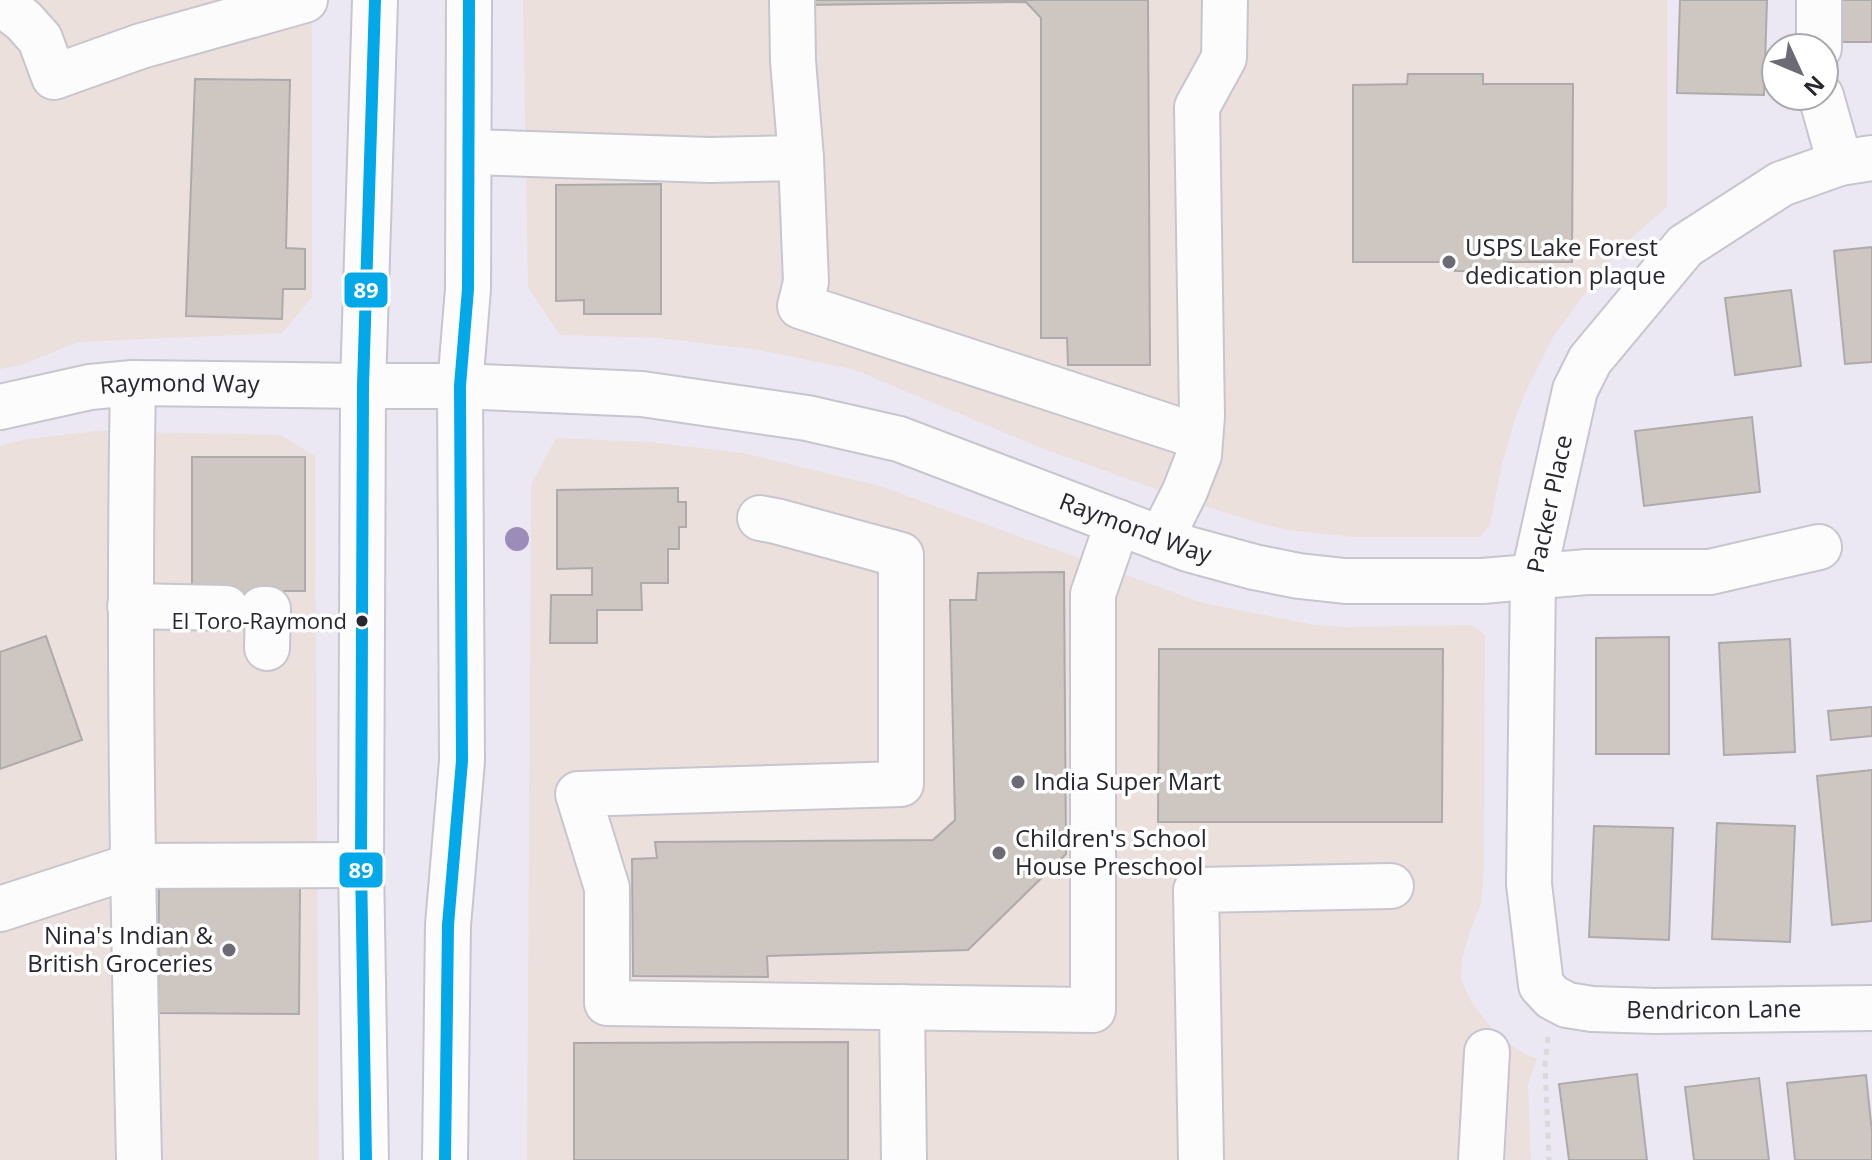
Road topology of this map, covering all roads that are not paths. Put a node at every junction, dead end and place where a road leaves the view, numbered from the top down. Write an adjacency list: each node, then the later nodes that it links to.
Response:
1 (305, 0): 7 (street)
2 (375, 0): 14 (street)
3 (469, 0): 10 (street)
4 (792, 0): 11 (street)
5 (1225, 0): 17 (street)
6 (1819, 0): 8 (street)
7 (3, 1)
8 (1819, 32)
9 (1830, 112): 12 (street)
10 (470, 152): 11 (street); 15 (street)
11 (801, 158): 17 (street)
12 (1856, 160): 22 (street, Packer Place)
13 (133, 383): 14 (street, Raymond Way); 16 (street, Raymond Way); 23 (street)
14 (363, 386): 15 (street, Raymond Way); 25 (street)
15 (460, 386): 19 (street, Raymond Way); 35 (street)
16 (0, 407)
17 (1200, 437): 20 (street)
18 (760, 518): 30 (street)
19 (1118, 522): 20 (street, Raymond Way); 30 (street)
20 (1161, 539): 22 (street, Raymond Way)
21 (1819, 547): 22 (street, Raymond Way)
22 (1533, 578): 29 (street, Packer Place)
23 (130, 606): 24 (street); 26 (street)
24 (252, 622)
25 (361, 865): 26 (street); 34 (street)
26 (132, 866): 28 (street); 33 (street)
27 (1391, 886): 37 (street)
28 (0, 909)
29 (1555, 998): 31 (street, Bendricon Lane)
30 (902, 1007): 36 (street)
31 (1872, 1008)
32 (1487, 1052): 38 (street)
33 (139, 1160)
34 (366, 1160)
35 (445, 1160)
36 (904, 1160)
37 (1201, 1160)
38 (1481, 1160)

